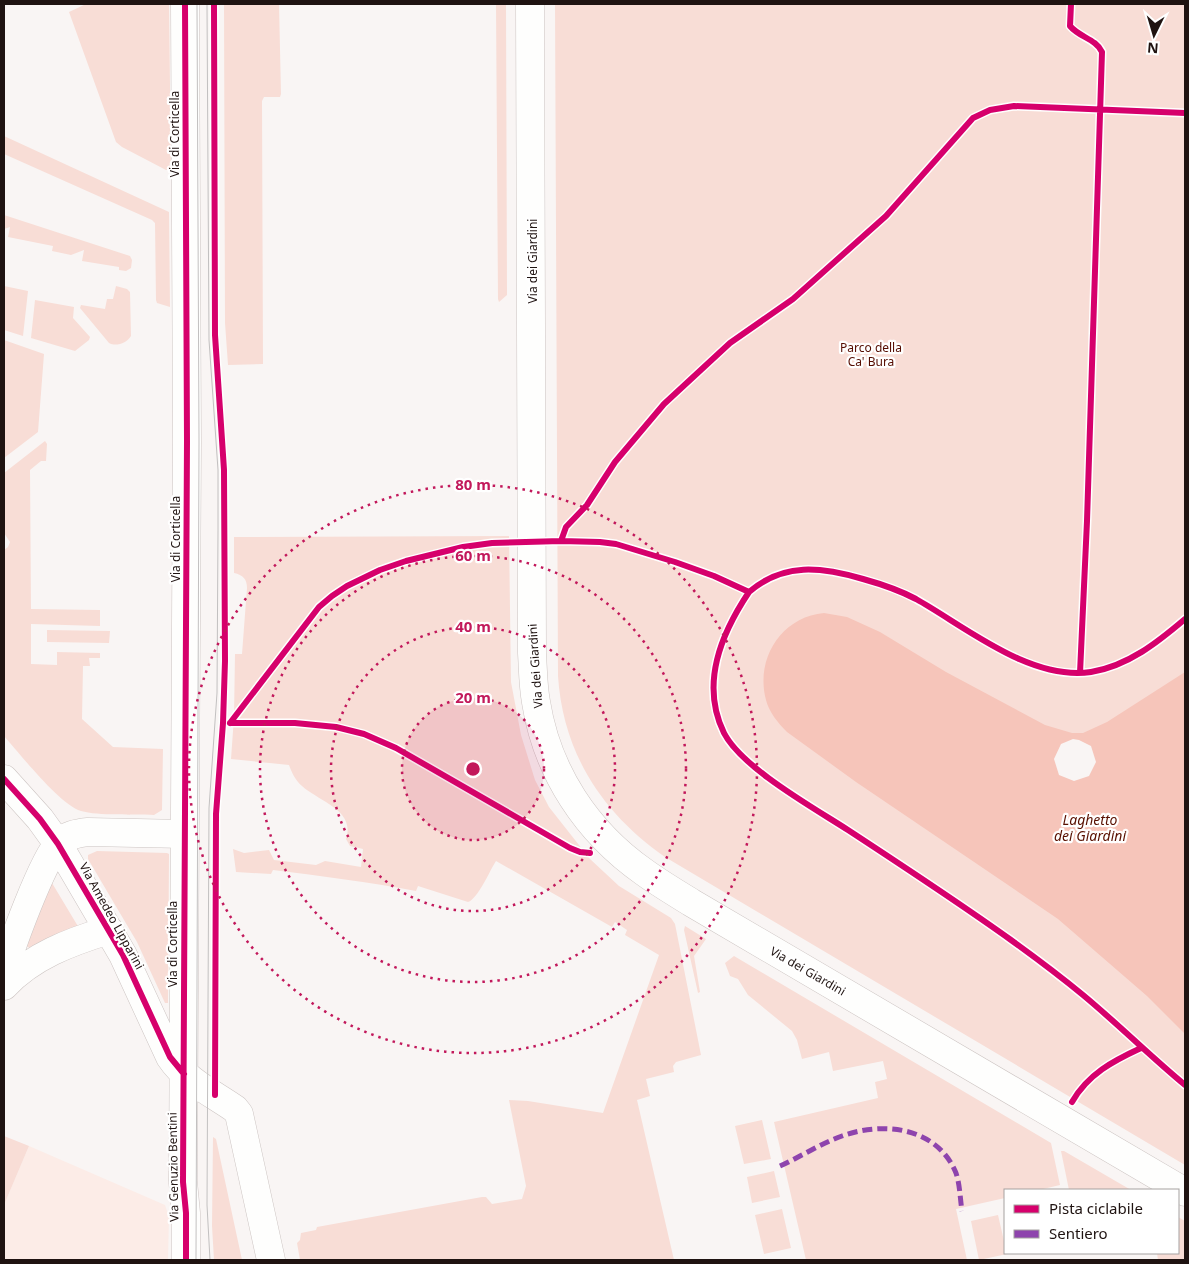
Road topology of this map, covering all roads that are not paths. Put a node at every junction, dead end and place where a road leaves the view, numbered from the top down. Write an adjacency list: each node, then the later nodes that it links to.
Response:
1 (185, 4): 4 (street, Via di Corticella)
2 (530, 4): 10 (street, Via dei Giardini)
3 (4, 779): 5 (street, Via Amedeo Lipparini)
4 (185, 834): 5 (street); 9 (street, Via di Corticella)
5 (58, 844): 6 (street, Via Amedeo Lipparini); 7 (street)
6 (109, 930): 8 (street); 9 (street, Via Amedeo Lipparini)
7 (4, 975)
8 (4, 986)
9 (184, 1074): 11 (street, Via Genuzio Bentini); 12 (street)
10 (1185, 1192)
11 (186, 1260)
12 (271, 1260)

